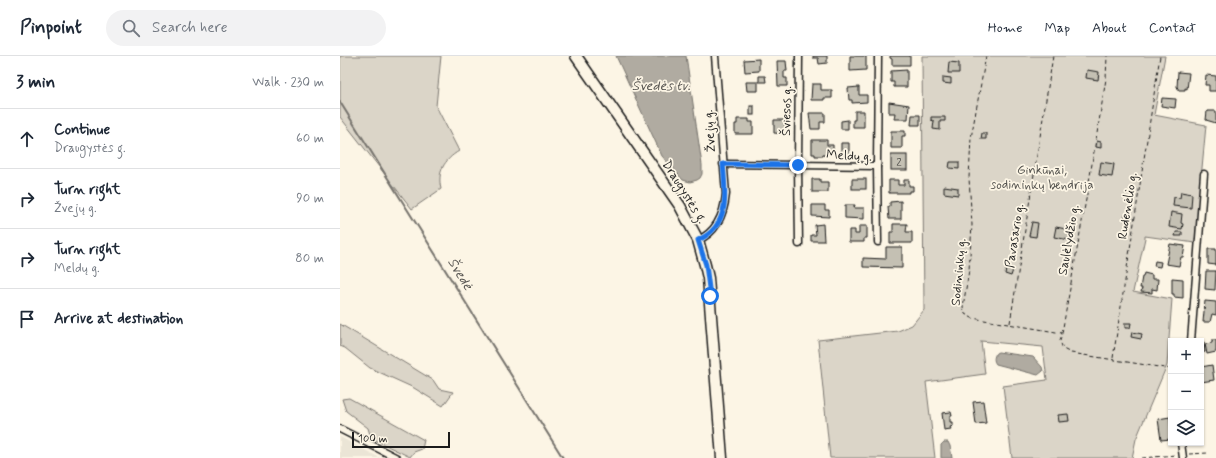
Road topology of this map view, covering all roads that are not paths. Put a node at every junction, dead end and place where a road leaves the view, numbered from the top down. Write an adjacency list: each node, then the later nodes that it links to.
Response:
1 (576, 56): 9 (main road, Draugystės g.)
2 (715, 56): 5 (street, Žvejų g.)
3 (799, 56): 6 (street, Šviesos g.)
4 (878, 56): 7 (street)
5 (723, 164): 6 (street, Meldų g.); 9 (street, Žvejų g.)
6 (798, 165): 7 (street, Meldų g.); 11 (street, Šviesos g.)
7 (877, 166): 10 (street, Meldų g.)
8 (1204, 174): 12 (street)
9 (698, 240): 17 (main road, Draugystės g.)
10 (878, 242)
11 (799, 244)
12 (1191, 338)
13 (340, 429): 16 (street)
14 (1181, 446): 15 (street)
15 (1182, 456)
16 (398, 458)
17 (722, 458)

